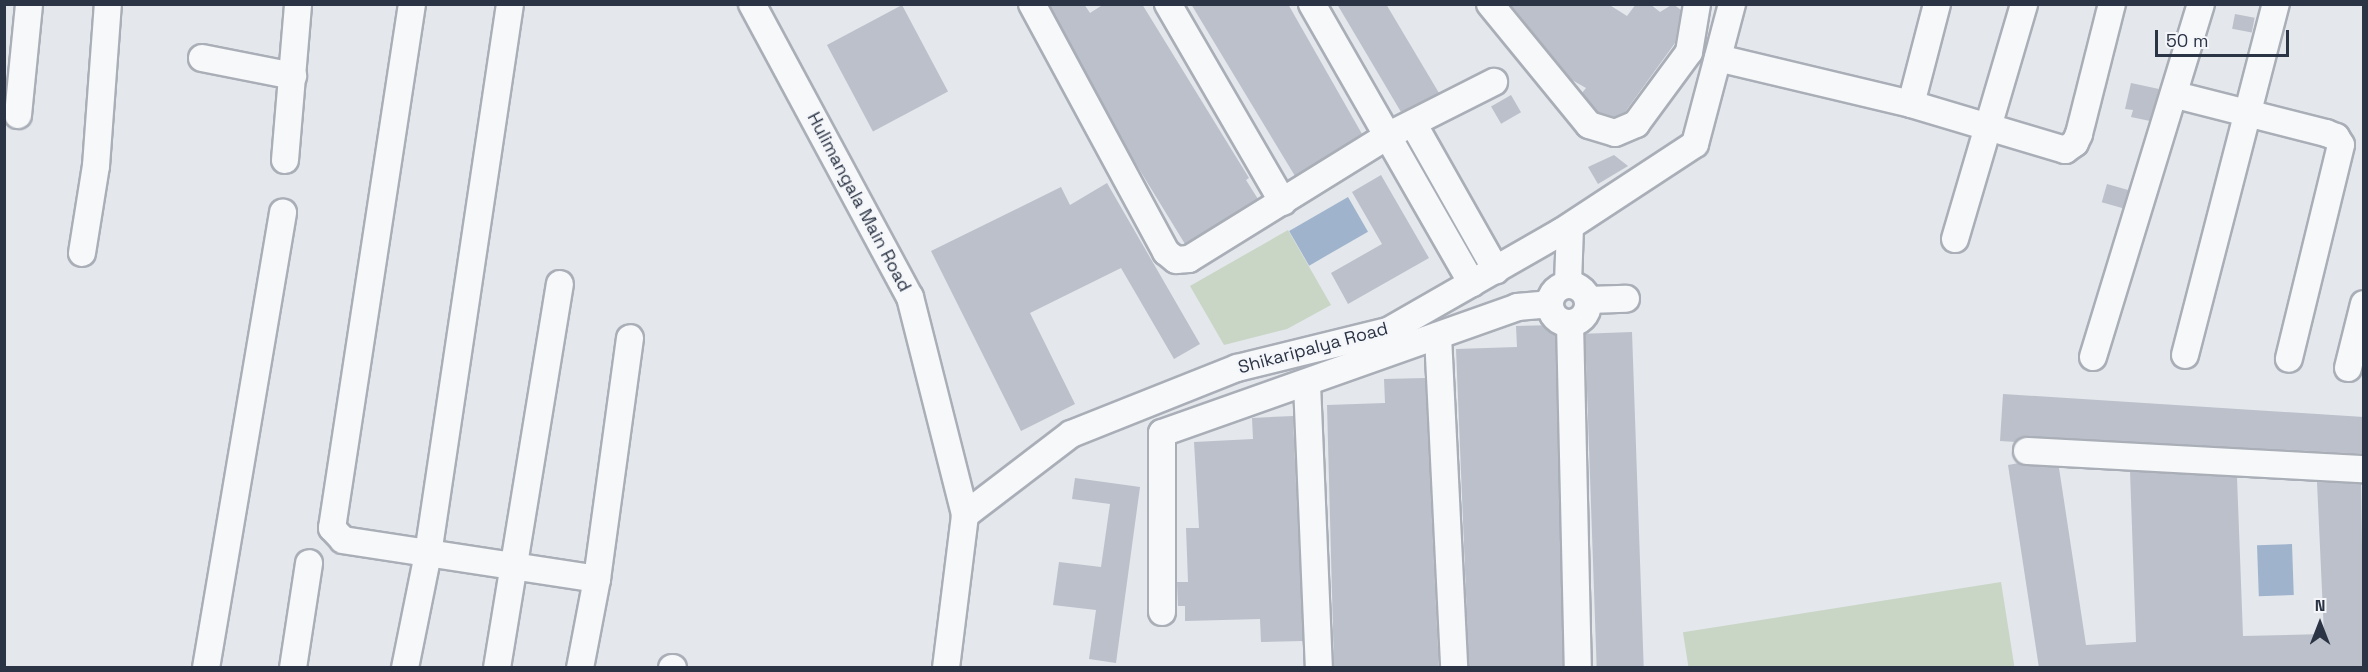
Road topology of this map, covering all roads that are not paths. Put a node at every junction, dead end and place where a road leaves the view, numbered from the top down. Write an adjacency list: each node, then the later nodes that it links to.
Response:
1 (29, 4): 25 (street)
2 (108, 4): 34 (street)
3 (298, 4): 20 (street)
4 (412, 4): 55 (street)
5 (510, 4): 55 (street)
6 (752, 4): 54 (street, Hulimangala Main Road)
7 (1032, 4): 30 (street)
8 (1168, 4): 30 (street)
9 (1312, 4): 28 (street)
10 (1490, 4): 11 (street)
11 (1697, 4): 17 (street)
12 (1937, 4): 23 (street)
13 (2024, 4): 27 (street)
14 (2112, 4): 27 (street)
15 (2201, 4): 22 (street)
16 (2276, 4): 24 (street)
17 (1731, 9): 19 (street, Shikaripalya Road)
18 (202, 58): 20 (street)
19 (1718, 58): 23 (street); 32 (street, Shikaripalya Road)
20 (293, 76): 29 (street)
21 (1494, 82): 26 (street)
22 (2176, 95): 24 (street); 46 (street)
23 (1911, 104): 27 (street)
24 (2248, 113): 45 (street); 47 (street)
25 (18, 115)
26 (1414, 126): 28 (street); 35 (street)
27 (1989, 130): 33 (street)
28 (1387, 136): 30 (street); 36 (street)
29 (285, 160)
30 (1283, 202)
31 (283, 212): 60 (street)
32 (1570, 227): 35 (street, Shikaripalya Road); 38 (street)
33 (1955, 239)
34 (82, 253)
35 (1496, 270): 36 (street, Shikaripalya Road)
36 (1472, 283): 50 (street, Shikaripalya Road)
37 (560, 284): 57 (street)
38 (1578, 292): 39 (street); 40 (street); 42 (street)
39 (1626, 299)
40 (1549, 304): 42 (street); 43 (street)
41 (2364, 304): 48 (street)
42 (1570, 323): 68 (street)
43 (1438, 336): 49 (street); 67 (street)
44 (630, 338): 58 (street)
45 (2185, 355)
46 (2093, 357)
47 (2289, 358)
48 (2349, 368)
49 (1307, 384): 51 (street); 66 (street)
50 (1147, 401): 51 (street); 54 (street, Shikaripalya Road)
51 (1162, 433): 59 (street)
52 (2027, 450): 53 (street)
53 (2364, 470)
54 (965, 515): 65 (street)
55 (428, 554): 57 (street); 62 (street)
56 (309, 563): 61 (street)
57 (515, 569): 58 (street); 63 (street)
58 (597, 579): 64 (street)
59 (1162, 612)
60 (206, 668)
61 (292, 668)
62 (405, 668)
63 (497, 668)
64 (580, 668)
65 (946, 668)
66 (1319, 668)
67 (1454, 668)
68 (1578, 668)

